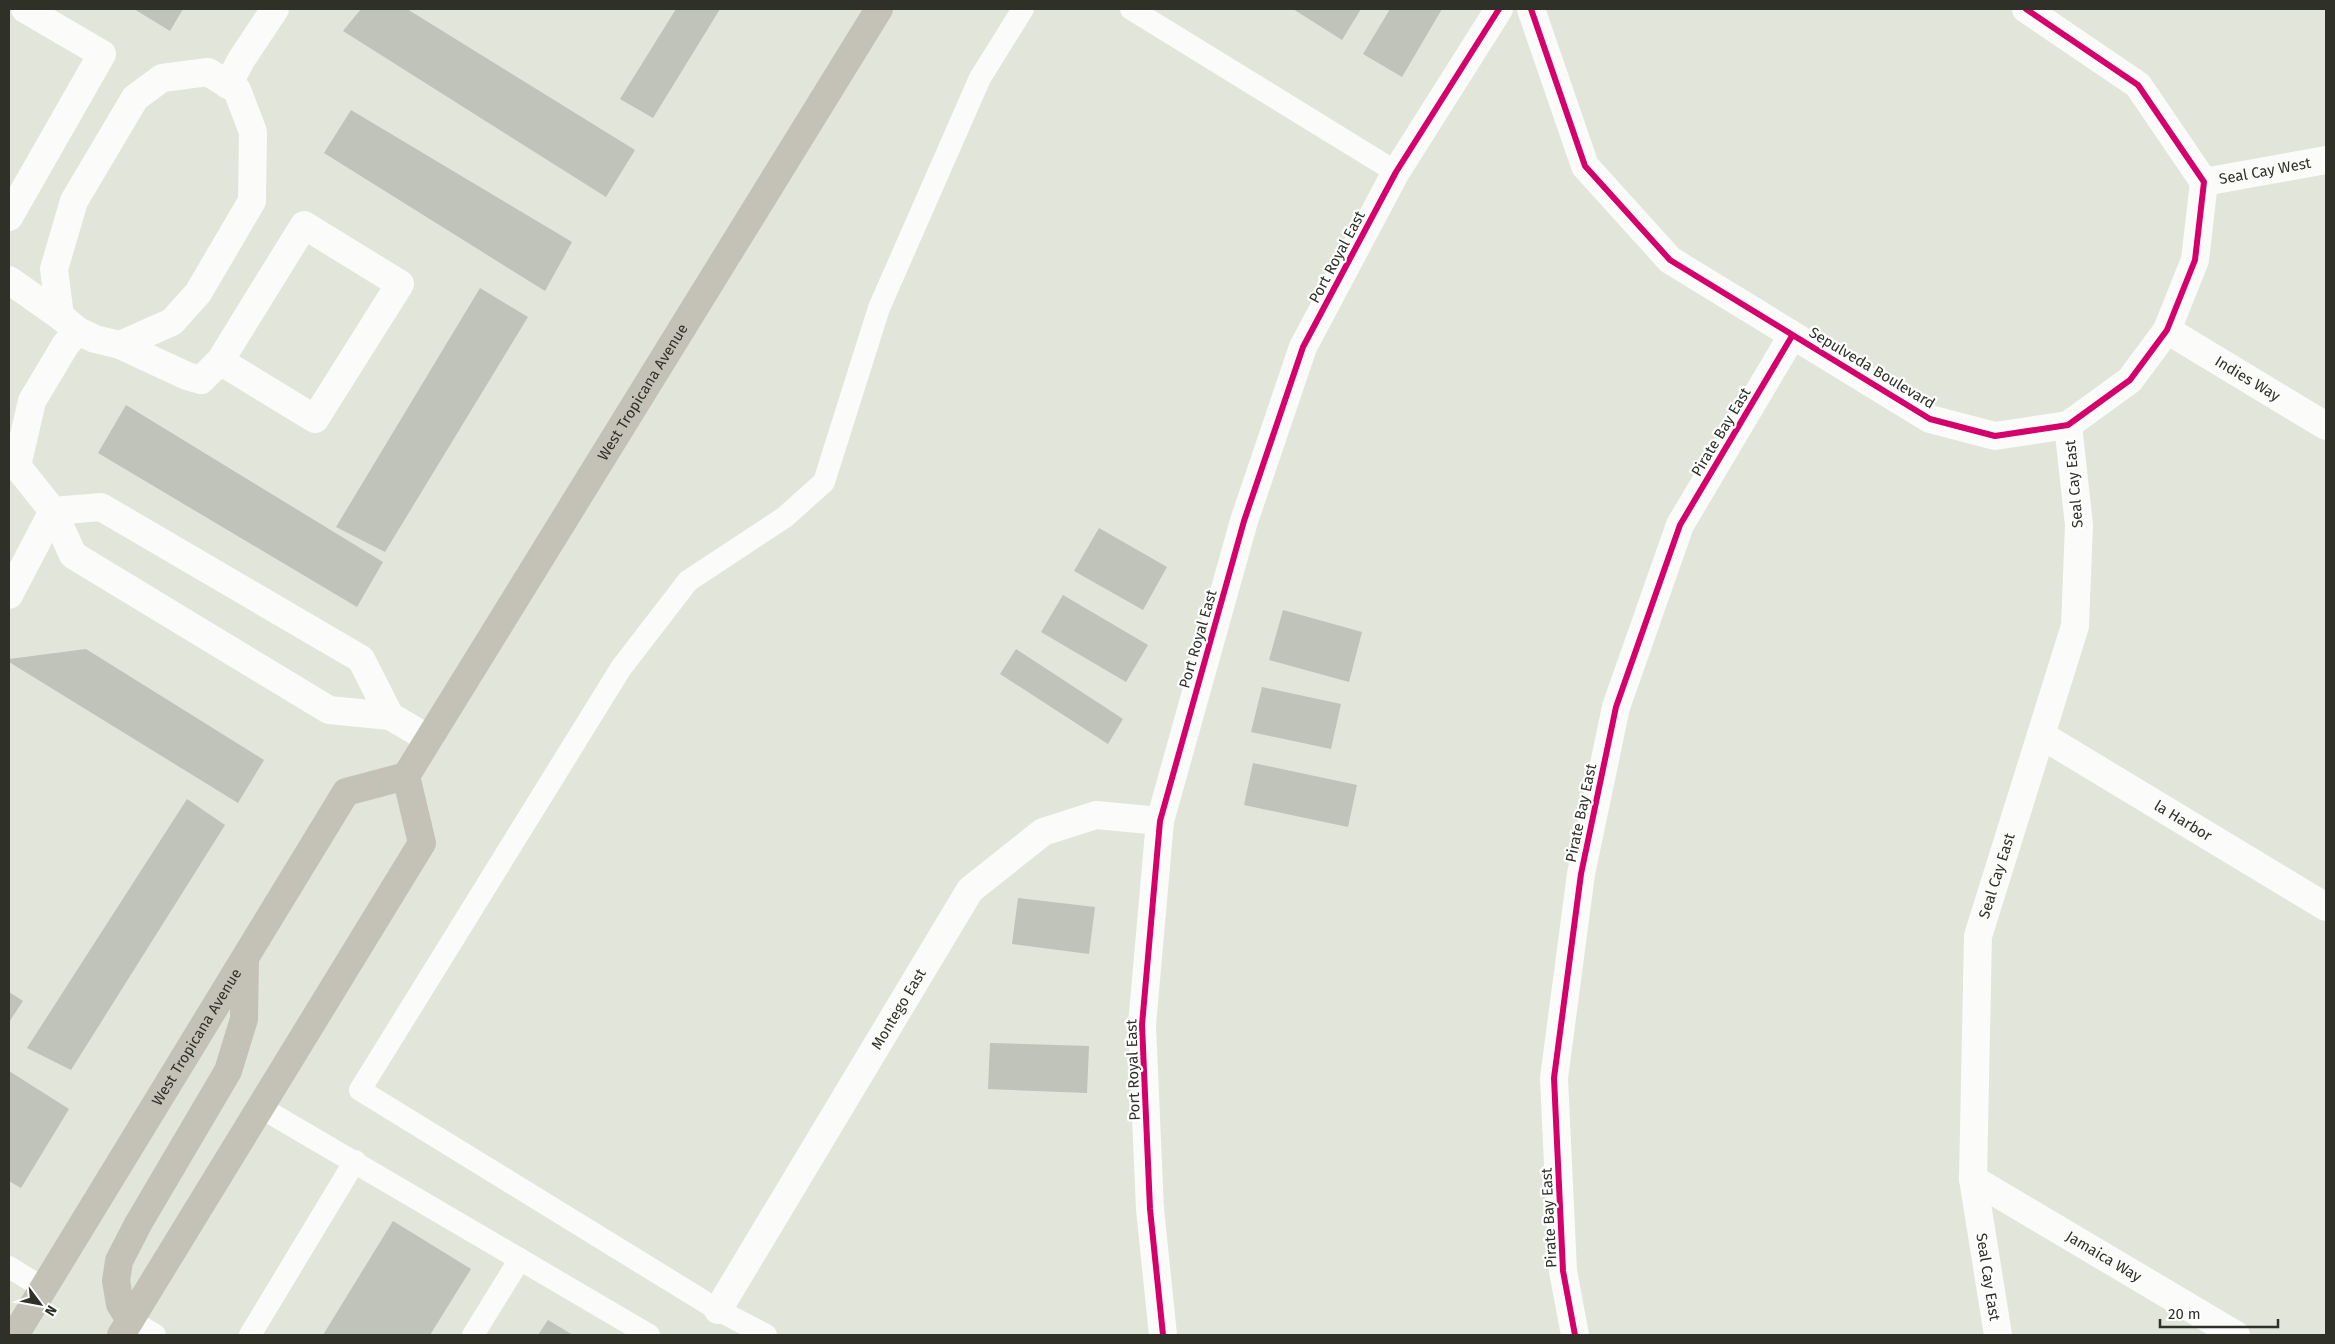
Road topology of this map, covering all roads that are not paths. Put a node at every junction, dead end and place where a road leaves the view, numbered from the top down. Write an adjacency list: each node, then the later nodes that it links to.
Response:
1 (16, 9): 10 (street)
2 (25, 9): 15 (street)
3 (275, 9): 11 (street)
4 (879, 9): 28 (main road, West Tropicana Avenue)
5 (1023, 9): 39 (lane)
6 (1131, 9): 13 (lane)
7 (1499, 9): 13 (street, Port Royal East)
8 (1531, 9): 19 (street, Sepulveda Boulevard)
9 (2026, 9): 14 (street)
10 (9, 21)
11 (228, 85): 17 (street); 20 (street)
12 (2326, 160): 14 (street, Seal Cay West)
13 (1396, 172): 30 (street, Port Royal East)
14 (2204, 182): 18 (street, Sepulveda Boulevard)
15 (9, 217)
16 (9, 280): 17 (street)
17 (69, 324): 20 (street); 24 (street)
18 (2168, 330): 22 (street, Sepulveda Boulevard); 23 (street, Indies Way)
19 (1792, 336): 22 (street, Sepulveda Boulevard); 48 (street, Pirate Bay East)
20 (120, 345): 21 (street)
21 (220, 361): 21 (street)
22 (2068, 425): 27 (street, Seal Cay East)
23 (2326, 426)
24 (53, 511): 25 (street); 26 (street); 26 (street)
25 (9, 595)
26 (390, 716): 28 (street)
27 (2041, 735): 31 (street, la Harbor); 35 (street, Seal Cay East)
28 (428, 739): 29 (main road, West Tropicana Avenue)
29 (406, 776): 32 (main road, West Tropicana Avenue); 33 (main road)
30 (1160, 821): 39 (street, Montego East); 47 (street, Port Royal East)
31 (2326, 907)
32 (245, 957): 38 (main road, West Tropicana Avenue); 40 (main road)
33 (260, 1107): 34 (lane); 40 (main road)
34 (355, 1161): 36 (lane); 43 (lane)
35 (1972, 1179): 49 (street, Seal Cay East); 50 (street, Jamaica Way)
36 (520, 1259): 44 (lane); 45 (lane)
37 (9, 1267): 38 (lane)
38 (44, 1288): 41 (main road, West Tropicana Avenue)
39 (718, 1310): 46 (lane)
40 (125, 1328): 42 (lane)
41 (14, 1335)
42 (155, 1335)
43 (250, 1335)
44 (473, 1335)
45 (649, 1335)
46 (766, 1335)
47 (1163, 1335)
48 (1575, 1335)
49 (1998, 1335)
50 (2236, 1335)

